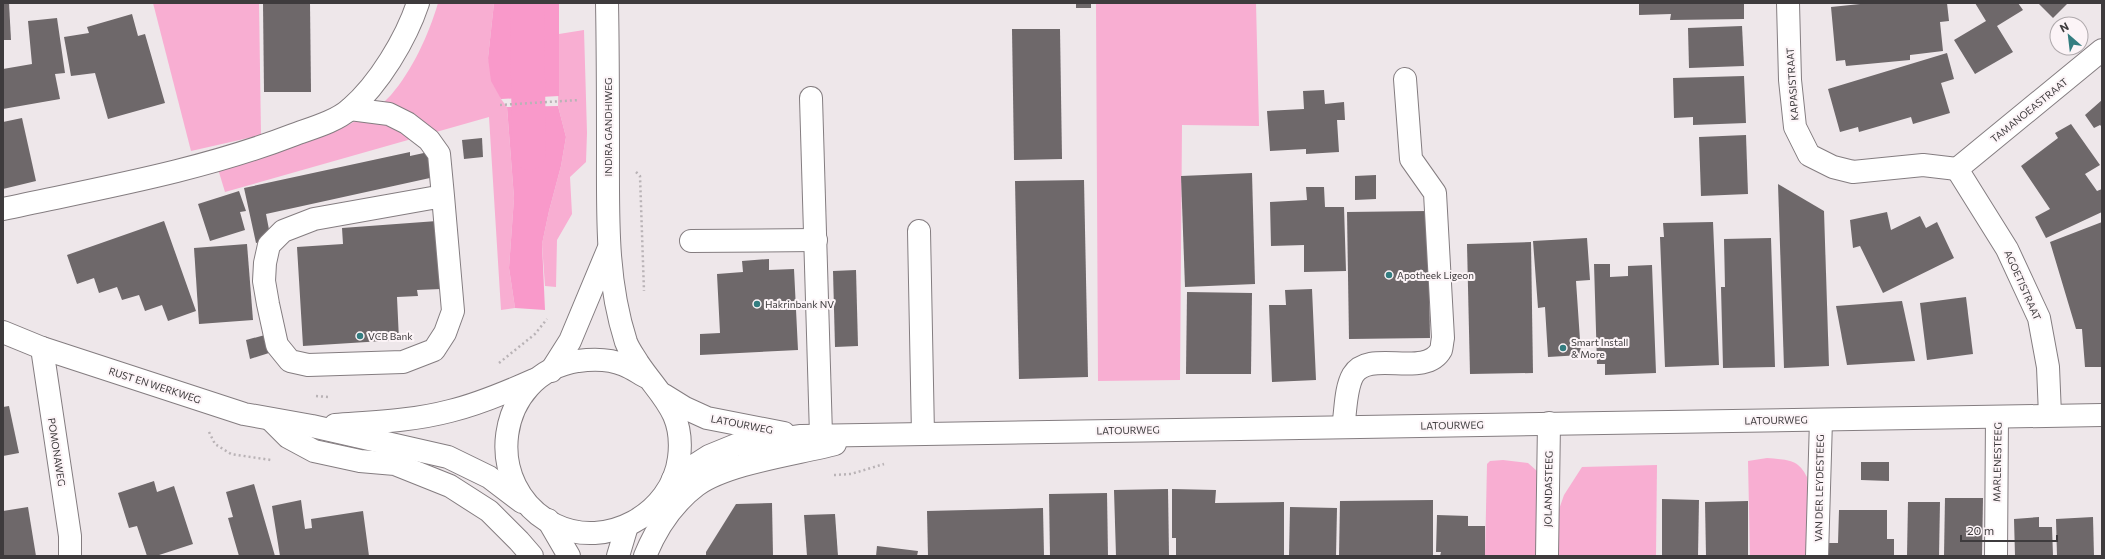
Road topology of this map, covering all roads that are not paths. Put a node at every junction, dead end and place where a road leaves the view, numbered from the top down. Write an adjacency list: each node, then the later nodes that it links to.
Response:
1 (418, 3): 7 (main road)
2 (607, 3): 14 (main road, INDIRA GANDHIWEG)
3 (1788, 3): 8 (main road, KAPASISTRAAT)
4 (2102, 50): 8 (main road, TAMANOEASTRAAT)
5 (1405, 79): 27 (main road)
6 (811, 98): 12 (main road)
7 (350, 109): 9 (main road); 10 (main road)
8 (1956, 169): 20 (main road, AGOETISTRAAT)
9 (443, 196): 9 (main road)
10 (3, 209)
11 (919, 231): 28 (main road)
12 (816, 240): 13 (main road); 30 (main road)
13 (691, 242)
14 (608, 250): 17 (main road, INDIRA GANDHIWEG); 18 (main road, INDIRA GANDHIWEG)
15 (3, 332): 16 (main road, RUST EN WERKWEG)
16 (42, 348): 23 (main road, RUST EN WERKWEG); 34 (main road, POMONAWEG)
17 (545, 375): 18 (main road, RUST EN WERKWEG); 26 (main road, RUST EN WERKWEG); 32 (main road, INDIRA GANDHIWEG)
18 (648, 378): 19 (main road)
19 (664, 394): 30 (main road, LATOURWEG); 31 (main road)
20 (2050, 415): 21 (main road, LATOURWEG); 22 (main road, LATOURWEG)
21 (2102, 415)
22 (1997, 417): 24 (main road, LATOURWEG); 41 (main road, MARLENESTEEG)
23 (270, 419): 26 (main road, RUST EN WERKWEG); 35 (main road)
24 (1821, 420): 25 (main road, LATOURWEG); 40 (main road, VAN DER LEYDESTEEG)
25 (1549, 423): 27 (main road, LATOURWEG); 39 (main road, JOLANDASTEEG)
26 (312, 426): 32 (main road, RUST EN WERKWEG)
27 (1343, 427): 28 (main road, LATOURWEG)
28 (923, 434): 29 (main road, LATOURWEG)
29 (869, 435): 30 (main road, LATOURWEG); 38 (main road)
30 (811, 436): 31 (main road, LATOURWEG)
31 (673, 479): 33 (main road)
32 (539, 514): 33 (main road); 36 (main road)
33 (628, 526): 37 (main road)
34 (70, 556)
35 (532, 556)
36 (569, 556)
37 (618, 556)
38 (645, 556)
39 (1547, 556)
40 (1817, 556)
41 (1996, 556)

